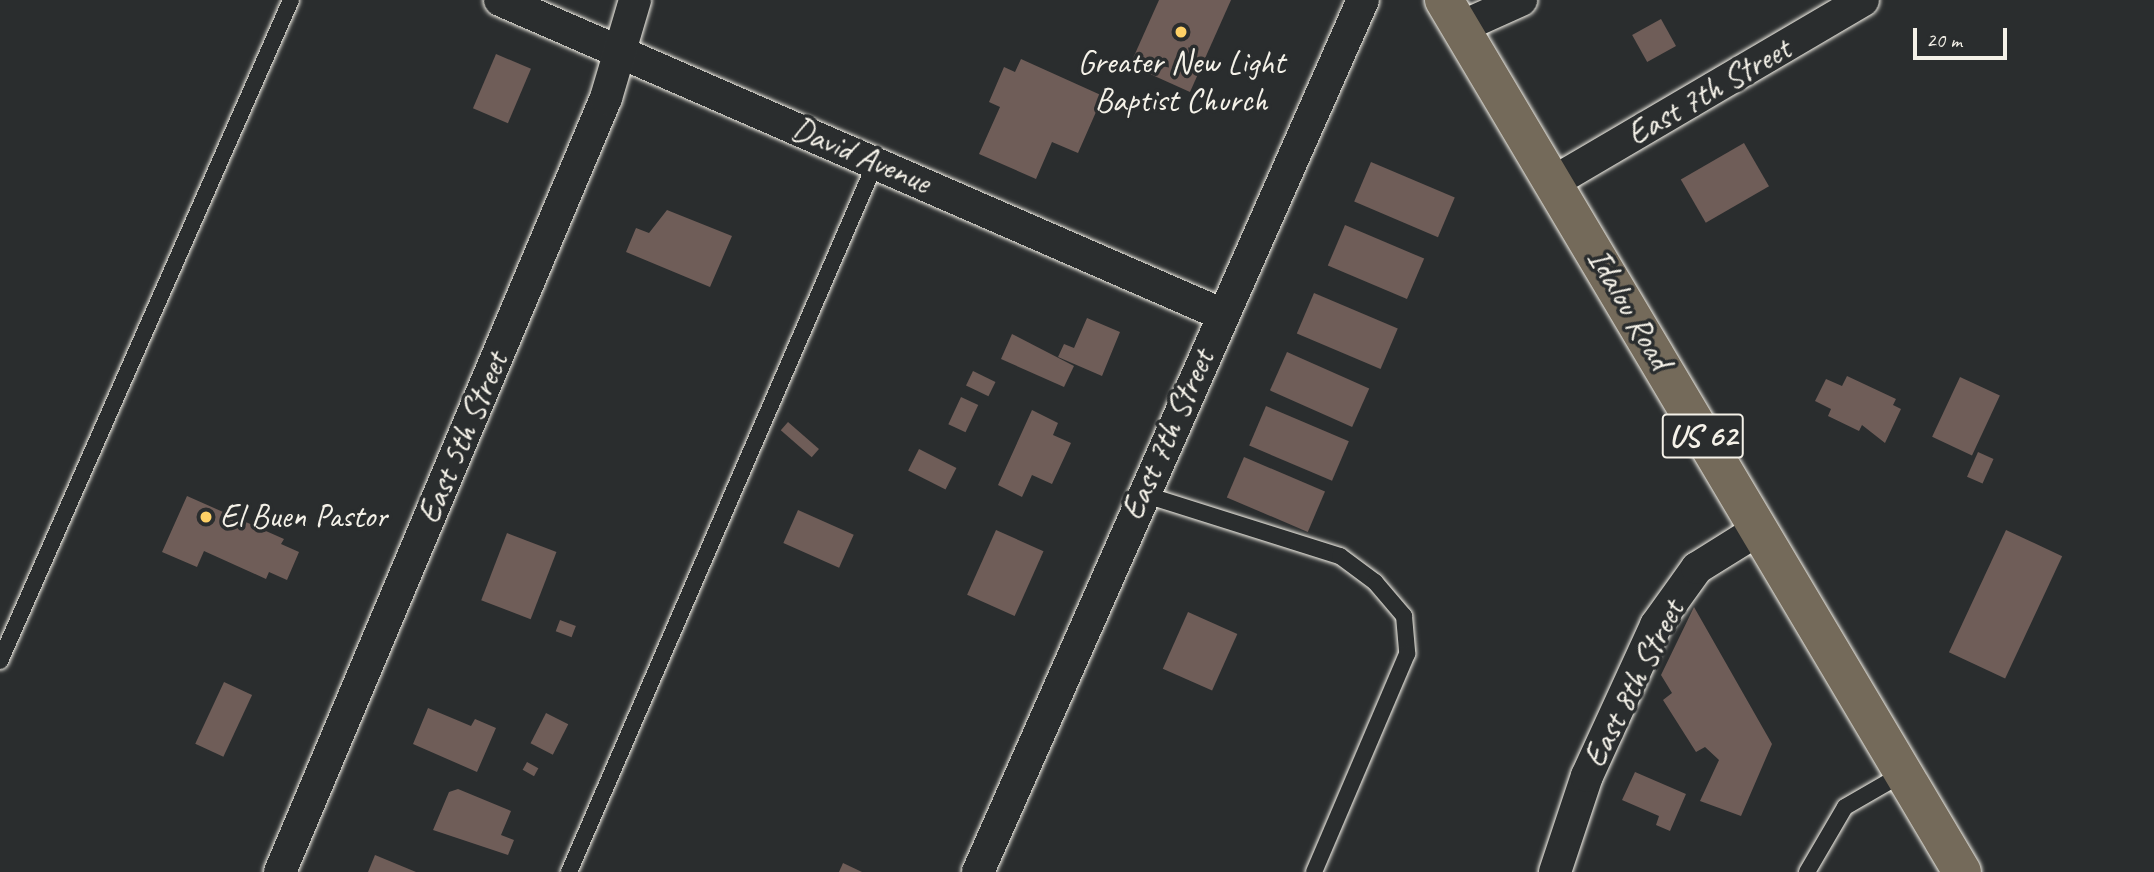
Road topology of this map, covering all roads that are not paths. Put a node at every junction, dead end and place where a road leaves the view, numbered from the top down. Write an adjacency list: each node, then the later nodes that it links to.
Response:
1 (291, 0): 14 (lane)
2 (499, 0): 8 (street, David Avenue)
3 (635, 0): 8 (street, East 5th Street)
4 (1363, 0): 11 (street, East 7th Street)
5 (1521, 0): 7 (street)
6 (1863, 0): 10 (street, East 7th Street)
7 (1453, 14): 10 (main road, Idalou Road / US 62)
8 (616, 52): 9 (street, David Avenue); 16 (street, East 5th Street)
9 (876, 162): 11 (street, David Avenue); 17 (lane)
10 (1555, 181): 13 (main road, Idalou Road / US 62)
11 (1221, 314): 12 (street, East 7th Street)
12 (1143, 494): 18 (street, East 7th Street); 19 (lane)
13 (1758, 530): 15 (main road, Idalou Road / US 62); 20 (street, East 8th Street)
14 (0, 661)
15 (1904, 773): 21 (lane); 22 (main road, Idalou Road / US 62)
16 (280, 872)
17 (569, 872)
18 (978, 872)
19 (1314, 872)
20 (1555, 872)
21 (1808, 872)
22 (1962, 872)

